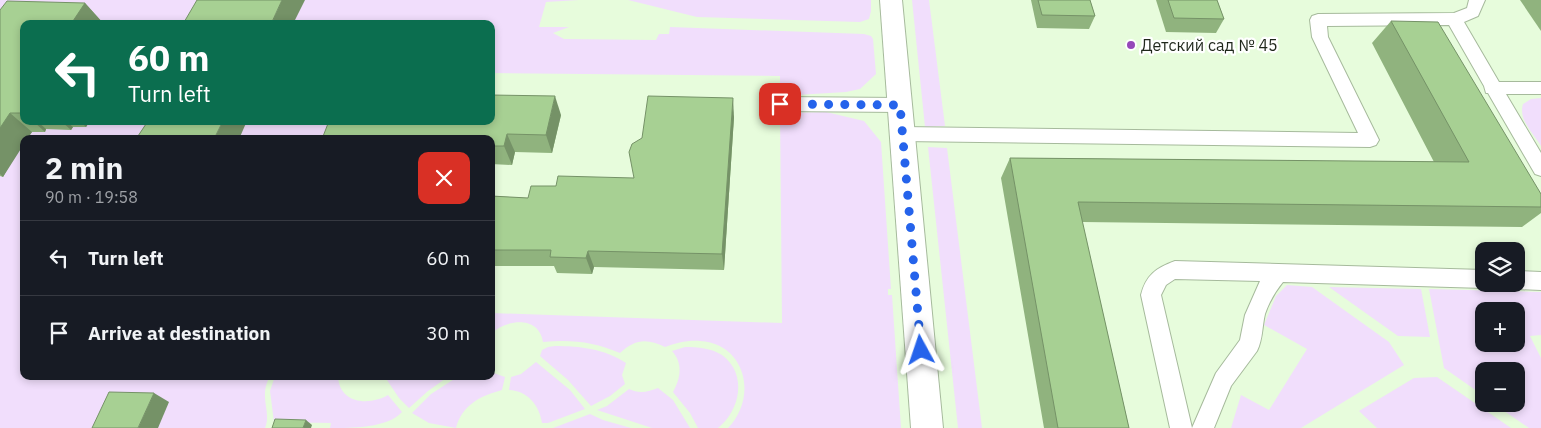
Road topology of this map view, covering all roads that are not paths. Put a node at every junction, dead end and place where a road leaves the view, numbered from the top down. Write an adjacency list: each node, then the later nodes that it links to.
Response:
1 (891, 0): 7 (street)
2 (1477, 0): 3 (lane)
3 (1454, 19): 4 (lane); 8 (lane)
4 (1492, 88): 5 (lane); 9 (lane)
5 (1541, 88)
6 (780, 104): 7 (lane)
7 (900, 105): 8 (street)
8 (902, 134): 14 (street)
9 (1541, 169)
10 (1278, 273): 11 (lane); 15 (lane); 16 (lane)
11 (1475, 279)
12 (1525, 280): 13 (lane)
13 (1541, 281)
14 (928, 428)
15 (1181, 428)
16 (1203, 428)

